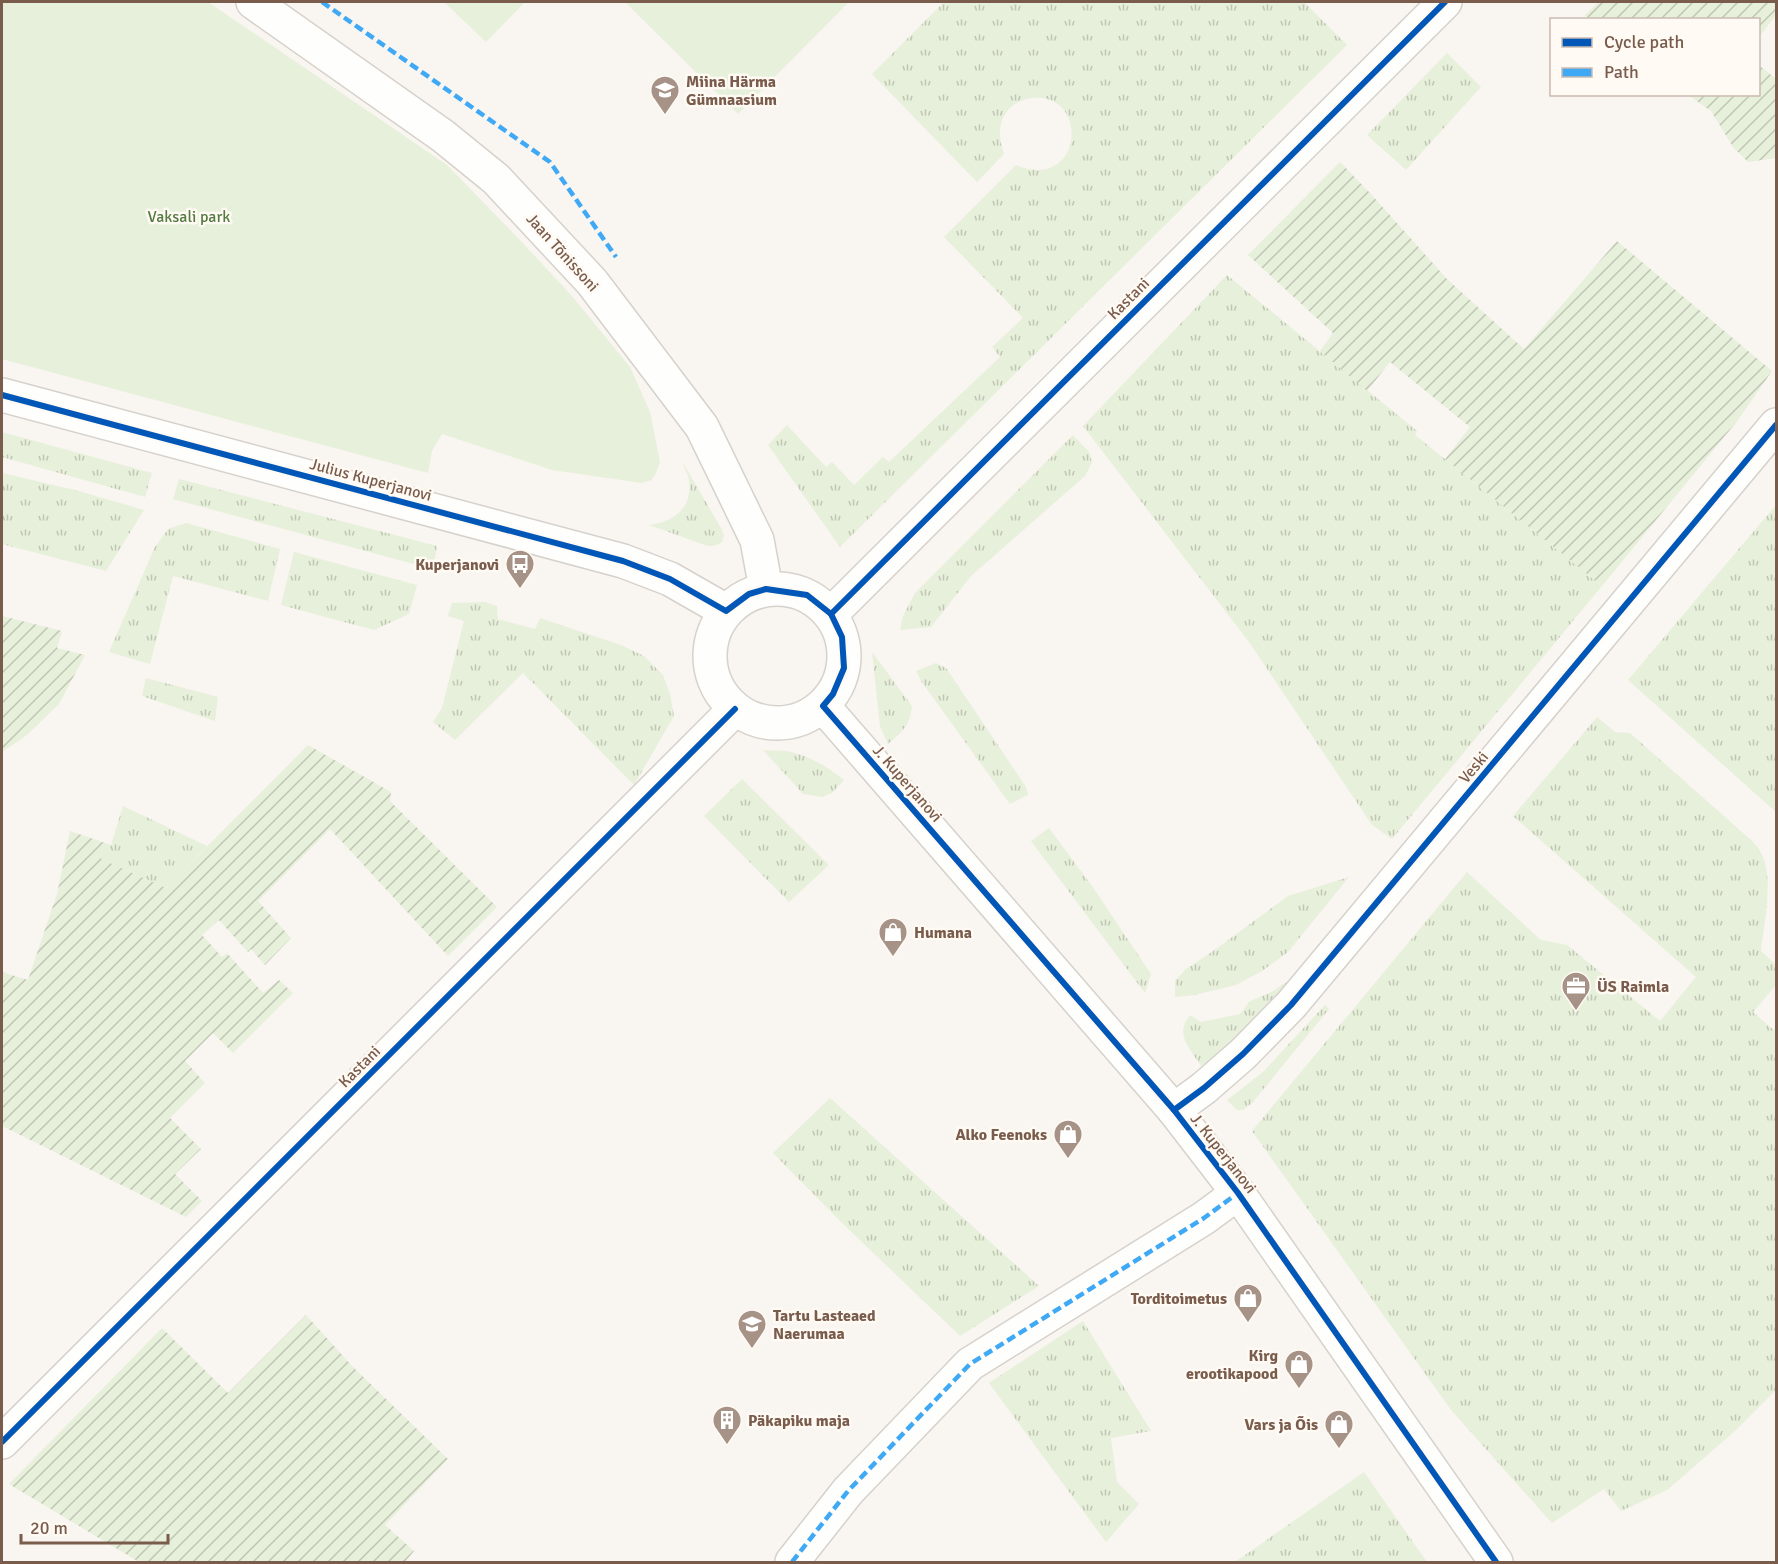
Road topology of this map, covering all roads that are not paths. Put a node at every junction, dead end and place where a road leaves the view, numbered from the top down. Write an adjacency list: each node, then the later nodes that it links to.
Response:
1 (253, 2): 5 (street, Jaan Tõnissoni)
2 (1445, 2): 7 (street, Kastani)
3 (2, 395): 6 (street, Julius Kuperjanovi)
4 (1776, 424): 10 (street, Veski)
5 (766, 589): 6 (street); 7 (street)
6 (726, 611): 9 (street)
7 (831, 614): 8 (street)
8 (823, 706): 9 (street); 10 (street, J. Kuperjanovi)
9 (735, 709): 12 (street, Kastani)
10 (1174, 1110): 11 (street, J. Kuperjanovi)
11 (1238, 1193): 13 (street); 14 (street, J. Kuperjanovi)
12 (2, 1442)
13 (792, 1563)
14 (1496, 1563)

